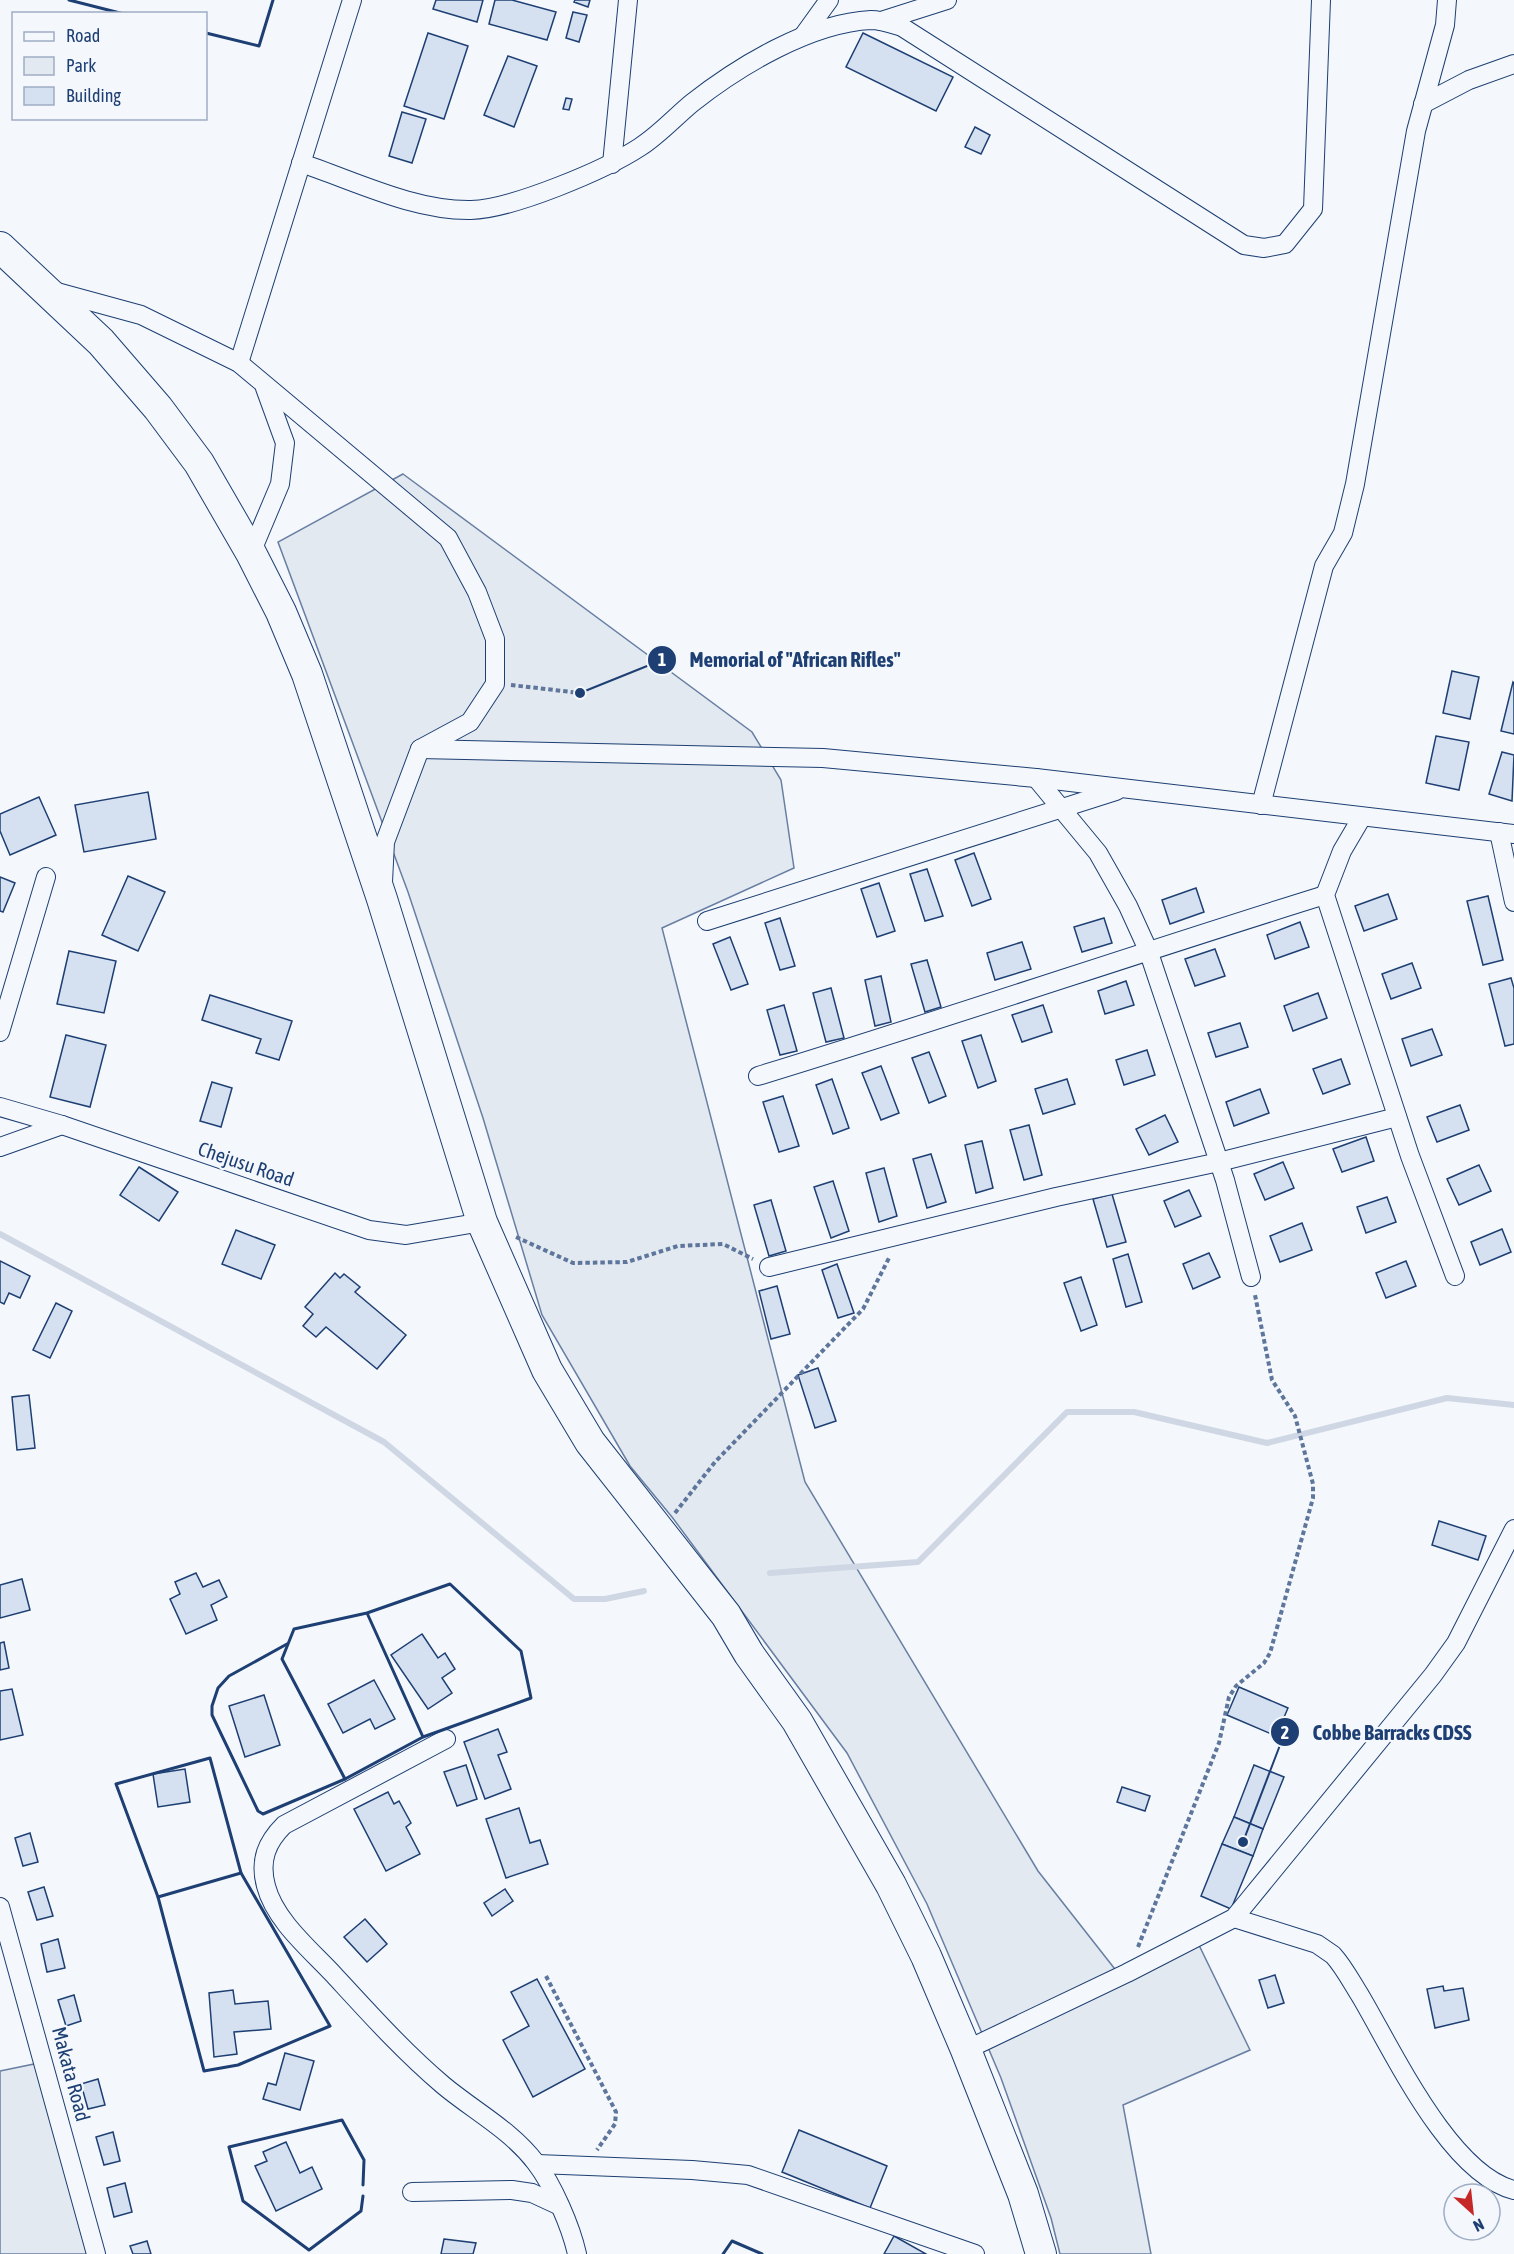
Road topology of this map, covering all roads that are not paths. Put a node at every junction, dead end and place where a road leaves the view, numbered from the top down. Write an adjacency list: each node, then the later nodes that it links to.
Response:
1 (352, 0): 11 (street)
2 (628, 0): 12 (street)
3 (829, 0): 8 (street)
4 (947, 0): 7 (street)
5 (1321, 0): 7 (street)
6 (1447, 0): 10 (street)
7 (881, 21): 8 (street)
8 (803, 36): 12 (street)
9 (1514, 64): 10 (street)
10 (1423, 104): 21 (street)
11 (302, 163): 12 (street); 15 (street)
12 (612, 164)
13 (0, 247): 14 (highway)
14 (46, 289): 15 (street); 17 (highway)
15 (239, 363): 16 (street)
16 (265, 387): 17 (street); 18 (street)
17 (251, 552): 27 (highway)
18 (420, 749): 19 (street); 27 (street)
19 (1036, 778): 20 (street); 22 (street)
20 (1121, 790): 21 (street); 22 (street)
21 (1261, 805): 23 (street)
22 (1063, 808): 29 (street); 30 (street)
23 (1362, 817): 24 (street); 26 (street)
24 (1506, 833): 28 (street)
25 (46, 877): 31 (street)
26 (1325, 895): 30 (street); 34 (street)
27 (382, 899): 38 (highway)
28 (1514, 902)
29 (707, 921)
30 (1148, 950): 32 (street); 37 (street)
31 (0, 1032)
32 (758, 1076)
33 (0, 1107): 35 (street, Chejusu Road)
34 (1397, 1117): 37 (street); 40 (street)
35 (63, 1125): 36 (street); 38 (street, Chejusu Road)
36 (0, 1147)
37 (1219, 1162): 39 (street); 41 (street)
38 (482, 1222): 46 (highway)
39 (769, 1267)
40 (1455, 1276)
41 (1251, 1277)
42 (1514, 1529): 45 (street)
43 (446, 1739): 47 (street)
44 (0, 1907): 52 (street, Makata Road)
45 (1234, 1918): 46 (street); 48 (street)
46 (966, 2050): 55 (highway)
47 (539, 2168): 49 (street); 51 (street); 54 (street)
48 (1514, 2190)
49 (520, 2191): 50 (street); 51 (street)
50 (412, 2192)
51 (558, 2205): 53 (street)
52 (96, 2254)
53 (577, 2254)
54 (975, 2254)
55 (1041, 2254)

